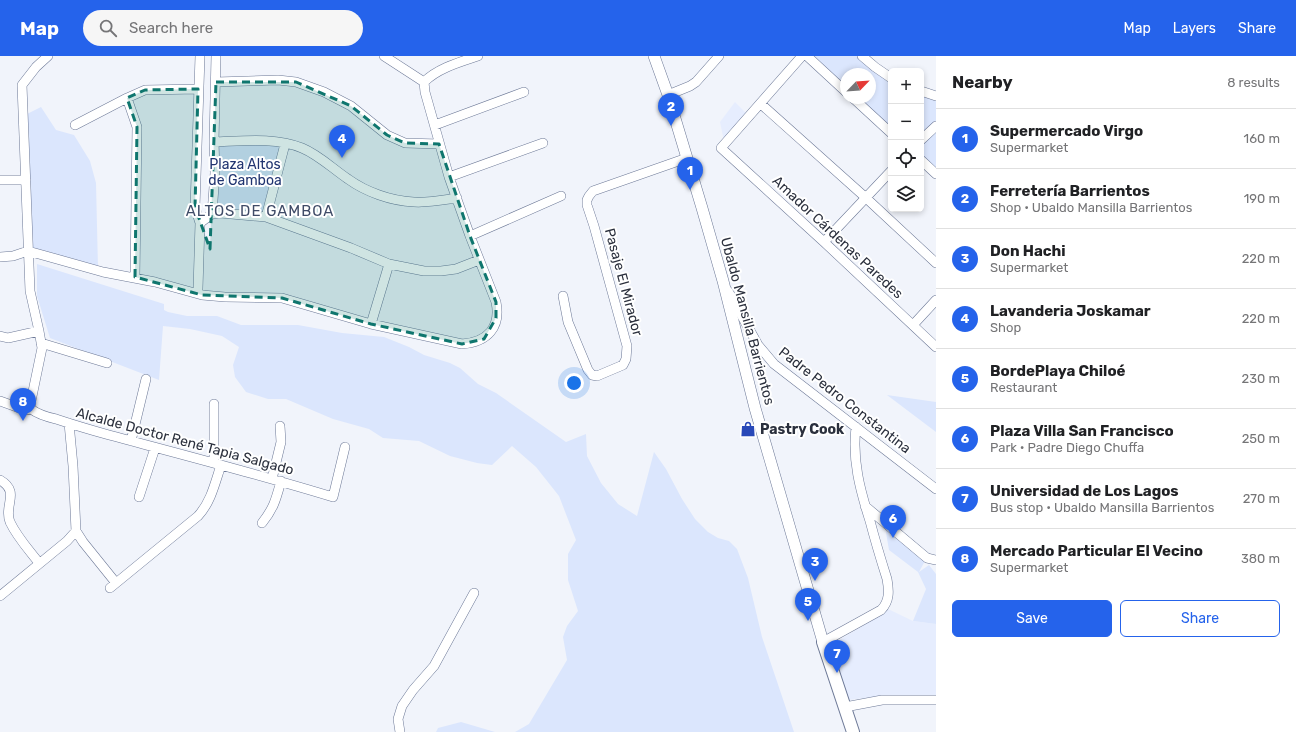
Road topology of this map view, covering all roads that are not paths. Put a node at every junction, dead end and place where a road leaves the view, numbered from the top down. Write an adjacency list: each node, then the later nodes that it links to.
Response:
1 (48, 56): 38 (street)
2 (200, 56): 15 (street)
3 (216, 56): 12 (street)
4 (384, 56): 13 (street)
5 (478, 56): 13 (street)
6 (654, 56): 18 (street, Ubaldo Mansilla Barrientos)
7 (719, 56): 18 (street)
8 (802, 56): 21 (street)
9 (807, 56): 14 (street)
10 (862, 56): 11 (street)
11 (888, 76)
12 (216, 82): 28 (street); 31 (street)
13 (424, 82): 24 (street)
14 (840, 86)
15 (198, 89): 20 (street); 44 (street)
16 (524, 92): 24 (street)
17 (924, 92): 19 (street)
18 (668, 95): 32 (street, Ubaldo Mansilla Barrientos)
19 (936, 96)
20 (127, 98): 23 (street); 52 (street)
21 (761, 104): 40 (street); 46 (street, Amador Cárdenas Paredes)
22 (860, 104): 26 (street)
23 (75, 125)
24 (435, 125): 31 (street)
25 (936, 126): 27 (street)
26 (888, 130)
27 (924, 137)
28 (214, 142): 30 (street); 42 (street)
29 (543, 143): 36 (street)
30 (285, 144): 41 (street); 43 (street)
31 (440, 144): 36 (street)
32 (687, 158): 53 (street, Ubaldo Mansilla Barrientos); 55 (street, Pasaje El Mirador)
33 (924, 163): 35 (street)
34 (888, 174): 40 (street)
35 (936, 174)
36 (449, 177): 41 (street)
37 (0, 180): 38 (street)
38 (26, 180): 47 (street)
39 (561, 196): 45 (street)
40 (865, 197): 46 (street); 50 (street)
41 (457, 198): 45 (street)
42 (212, 214): 43 (street); 44 (street)
43 (266, 216): 51 (street)
44 (200, 223): 54 (street)
45 (470, 236): 49 (street)
46 (824, 242): 58 (street, Amador Cárdenas Paredes)
47 (28, 251): 48 (street); 52 (street); 59 (street)
48 (0, 257)
49 (479, 260): 51 (street); 57 (street)
50 (936, 263)
51 (389, 264): 57 (street)
52 (135, 277): 54 (street)
53 (723, 281): 70 (street, Padre Pedro Constantina); 86 (street, Ubaldo Mansilla Barrientos)
54 (195, 293): 57 (street)
55 (563, 296)
56 (936, 300): 58 (street)
57 (370, 324)
58 (913, 325): 62 (street, Amador Cárdenas Paredes)
59 (40, 331): 60 (street); 61 (street)
60 (0, 336)
61 (41, 343): 63 (street); 67 (street)
62 (936, 347)
63 (107, 363)
64 (146, 379): 71 (street)
65 (0, 401): 67 (street, Alcalde Doctor René Tapia Salgado)
66 (214, 404): 74 (street)
67 (31, 409): 68 (street, Alcalde Doctor René Tapia Salgado)
68 (69, 423): 71 (street, Alcalde Doctor René Tapia Salgado); 81 (street)
69 (280, 426): 76 (street)
70 (856, 427): 77 (street, Padre Pedro Constantina); 79 (street)
71 (131, 441): 73 (street, Alcalde Doctor René Tapia Salgado)
72 (345, 447): 76 (street, Alcalde Doctor René Tapia Salgado)
73 (155, 448): 74 (street, Alcalde Doctor René Tapia Salgado); 78 (street)
74 (218, 464): 76 (street, Alcalde Doctor René Tapia Salgado); 81 (street)
75 (0, 480): 83 (street)
76 (277, 480): 80 (street)
77 (936, 489)
78 (139, 497)
79 (865, 506): 82 (street); 86 (street)
80 (262, 523)
81 (76, 531): 83 (street)
82 (936, 560)
83 (39, 562): 85 (street)
84 (474, 593): 89 (street)
85 (0, 596)
86 (823, 642): 88 (main road, Ubaldo Mansilla Barrientos)
87 (936, 700): 88 (street)
88 (845, 707): 90 (main road, Ubaldo Mansilla Barrientos)
89 (400, 732)
90 (853, 732)

